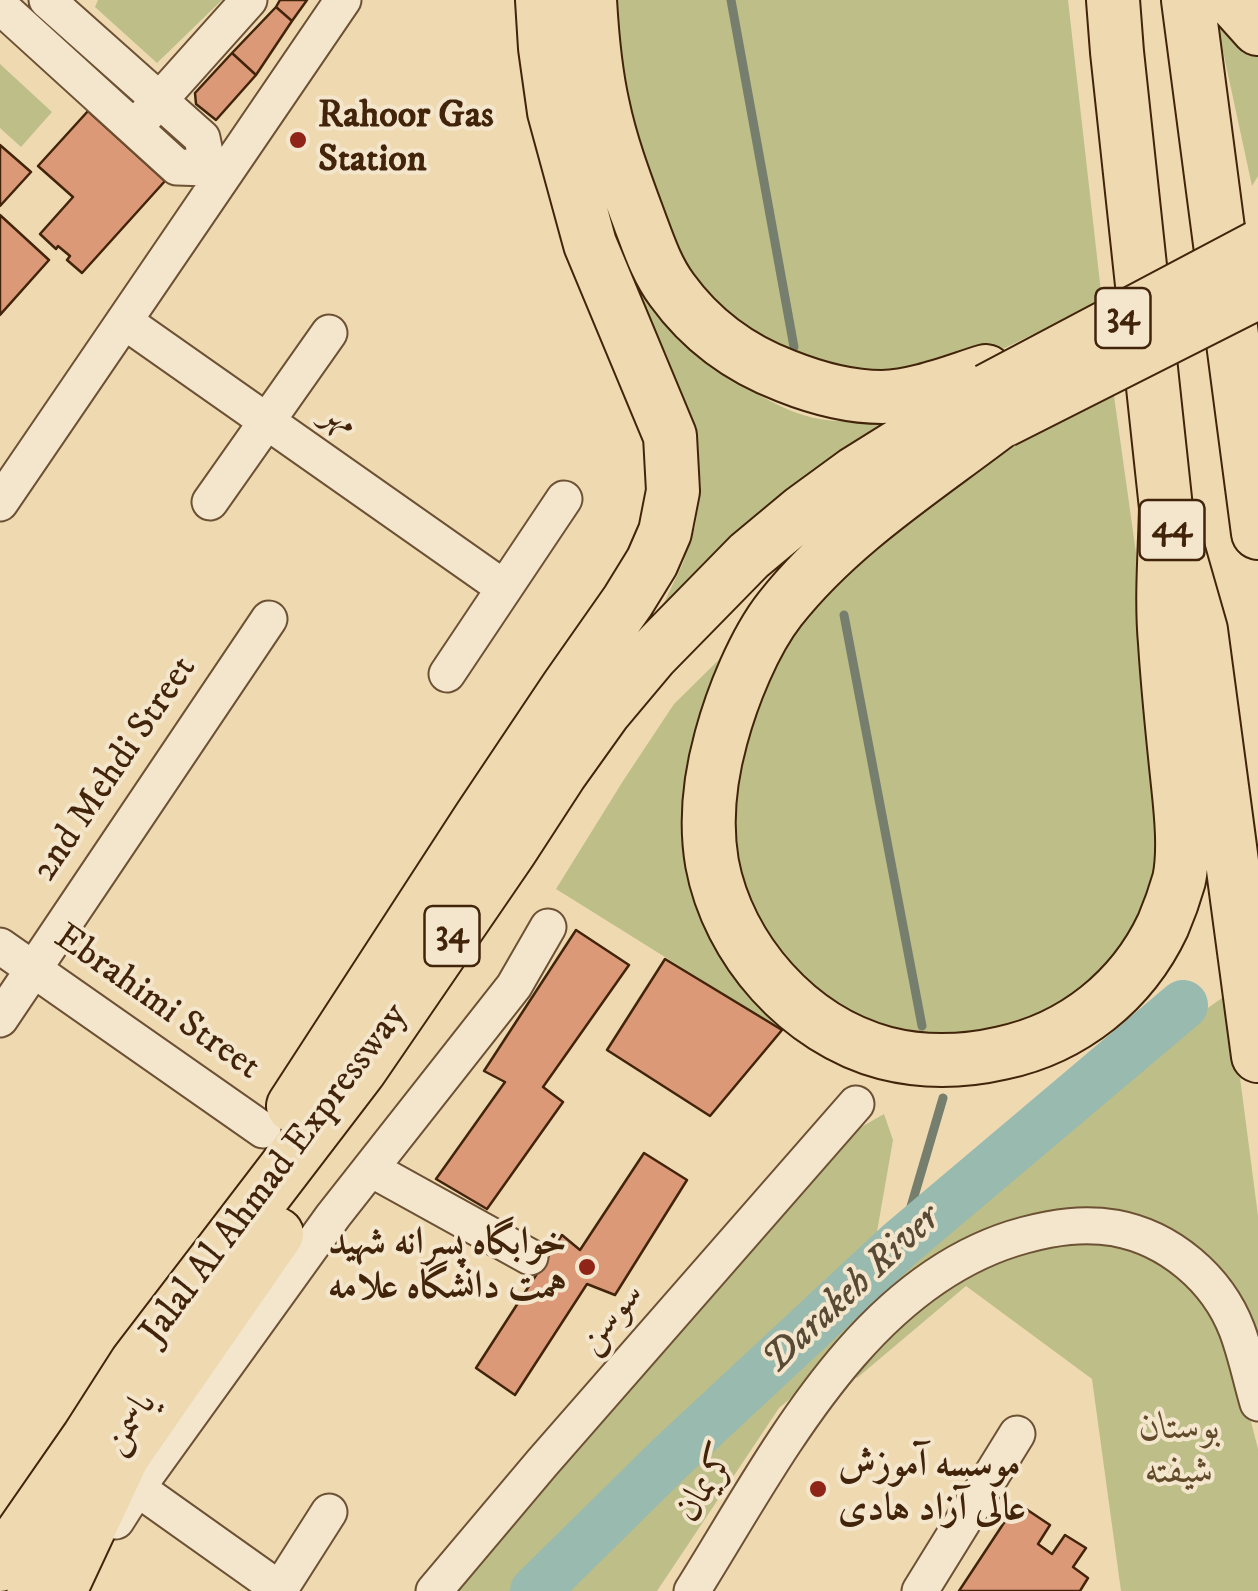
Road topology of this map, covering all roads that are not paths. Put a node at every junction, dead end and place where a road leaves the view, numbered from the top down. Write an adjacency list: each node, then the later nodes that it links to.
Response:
1 (248, 0): 14 (street)
2 (344, 0): 16 (street)
3 (542, 0): 41 (highway)
4 (590, 0): 21 (highway, bridge)
5 (1100, 0): 13 (highway)
6 (1114, 0): 13 (highway, 44)
7 (1188, 0): 28 (highway, 44)
8 (1232, 0): 11 (highway)
9 (0, 6): 12 (street)
10 (64, 6): 12 (street); 14 (street)
11 (1258, 30)
12 (42, 45): 15 (street)
13 (1117, 52): 27 (highway, 44)
14 (160, 100): 15 (street); 16 (street)
15 (134, 128): 16 (street)
16 (214, 174): 19 (street)
17 (1258, 248): 21 (highway, Jalal Al Ahmad Expressway / 34, bridge)
18 (1258, 292): 22 (highway, Jalal Al Ahmad Expressway / 34, bridge)
19 (124, 321): 23 (street, مهر); 26 (street)
20 (328, 333): 23 (street)
21 (1068, 346): 22 (highway, Jalal Al Ahmad Expressway / 34, bridge)
22 (992, 407): 27 (highway); 41 (highway, Jalal Al Ahmad Expressway / 34); 44 (highway, Jalal Al Ahmad Expressway / 34)
23 (267, 421): 25 (street); 29 (street, مهر)
24 (564, 499): 29 (street)
25 (210, 502)
26 (0, 503)
27 (1166, 508): 36 (highway, 44)
28 (1258, 533)
29 (504, 588): 31 (street)
30 (269, 619): 34 (street, 2nd Mehdi Street)
31 (447, 674)
32 (548, 927): 44 (street, یاسمن)
33 (0, 946): 34 (street, Ebrahimi Street)
34 (34, 970): 35 (street, 2nd Mehdi Street); 38 (street, Ebrahimi Street)
35 (0, 1019)
36 (1258, 1056)
37 (856, 1104): 50 (street, سوسن)
38 (262, 1130)
39 (380, 1174): 40 (street)
40 (530, 1258)
41 (136, 1363): 46 (highway, Jalal Al Ahmad Expressway / 34)
42 (1258, 1403): 51 (street, کریمان)
43 (1016, 1434): 52 (street)
44 (128, 1483): 47 (street); 48 (main road); 49 (highway, Jalal Al Ahmad Expressway / 34)
45 (329, 1512): 47 (street)
46 (0, 1564)
47 (281, 1590)
48 (30, 1591)
49 (60, 1591)
50 (434, 1591)
51 (692, 1591)
52 (920, 1591)

